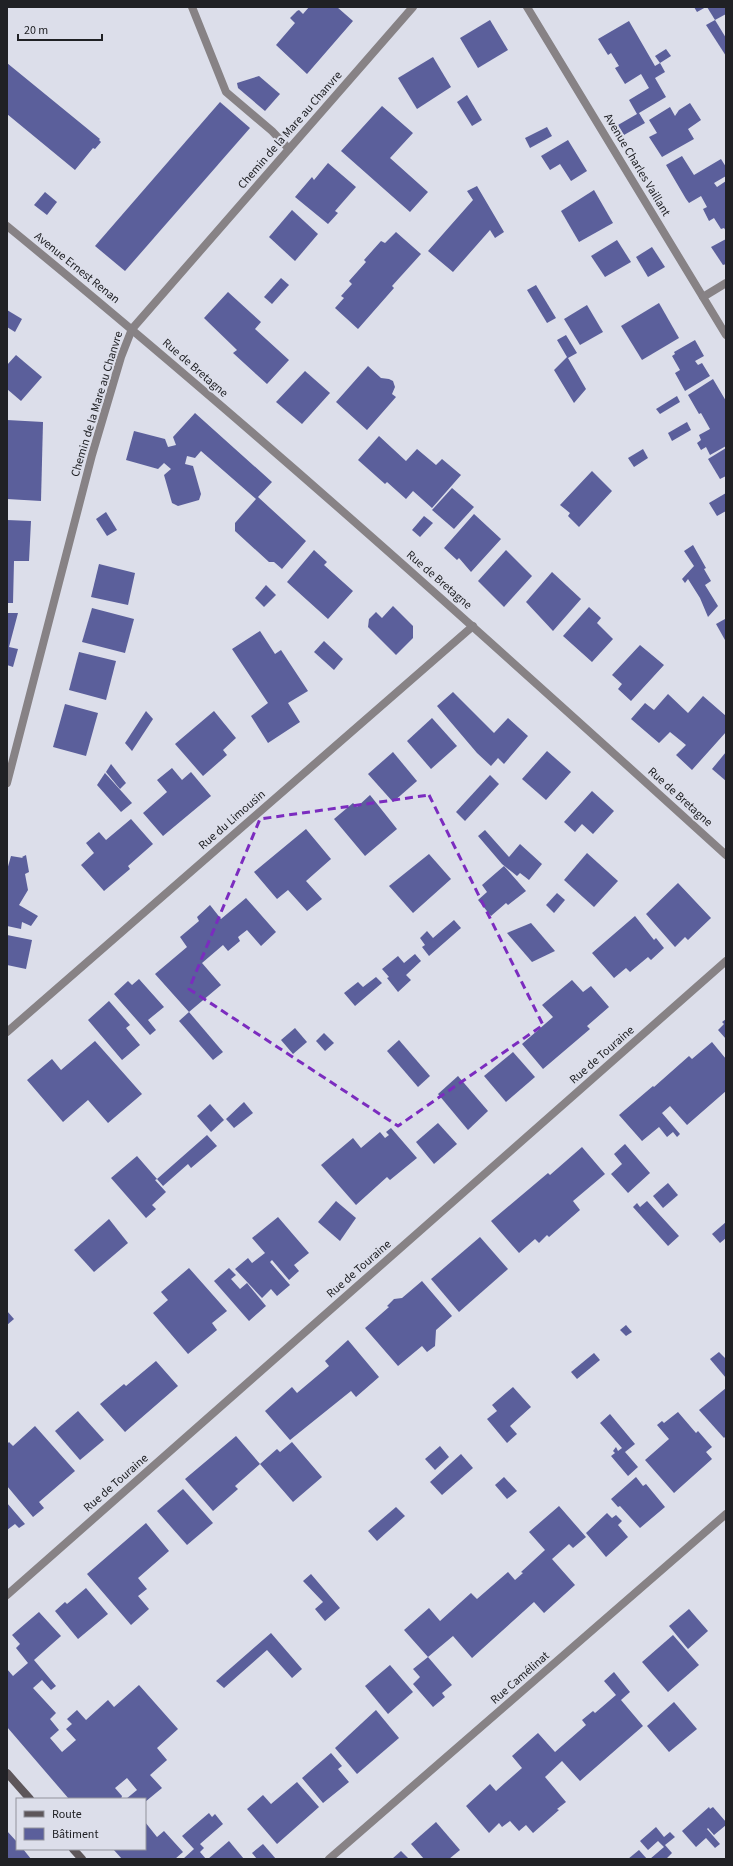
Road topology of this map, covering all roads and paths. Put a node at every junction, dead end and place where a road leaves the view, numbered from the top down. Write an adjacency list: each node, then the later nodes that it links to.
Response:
1 (192, 7): 4 (street)
2 (413, 7): 4 (street, Chemin de la Mare au Chanvre)
3 (528, 7): 7 (street, Avenue Charles Vaillant)
4 (289, 149): 8 (street, Chemin de la Mare au Chanvre)
5 (7, 226): 8 (street, Avenue Ernest Renan)
6 (726, 283): 7 (street)
7 (703, 297): 9 (street, Avenue Charles Vaillant)
8 (132, 329): 10 (street, Rue de Bretagne); 11 (street, Chemin de la Mare au Chanvre)
9 (726, 335)
10 (473, 626): 12 (street, Rue de Bretagne); 14 (street, Rue du Limousin)
11 (7, 783)
12 (726, 855)
13 (726, 961): 16 (street, Rue de Touraine)
14 (7, 1032)
15 (726, 1514): 21 (street, Rue Camélinat)
16 (7, 1595)
17 (7, 1772): 18 (street)
18 (29, 1798)
19 (74, 1850): 20 (street)
20 (82, 1859)
21 (329, 1859)

